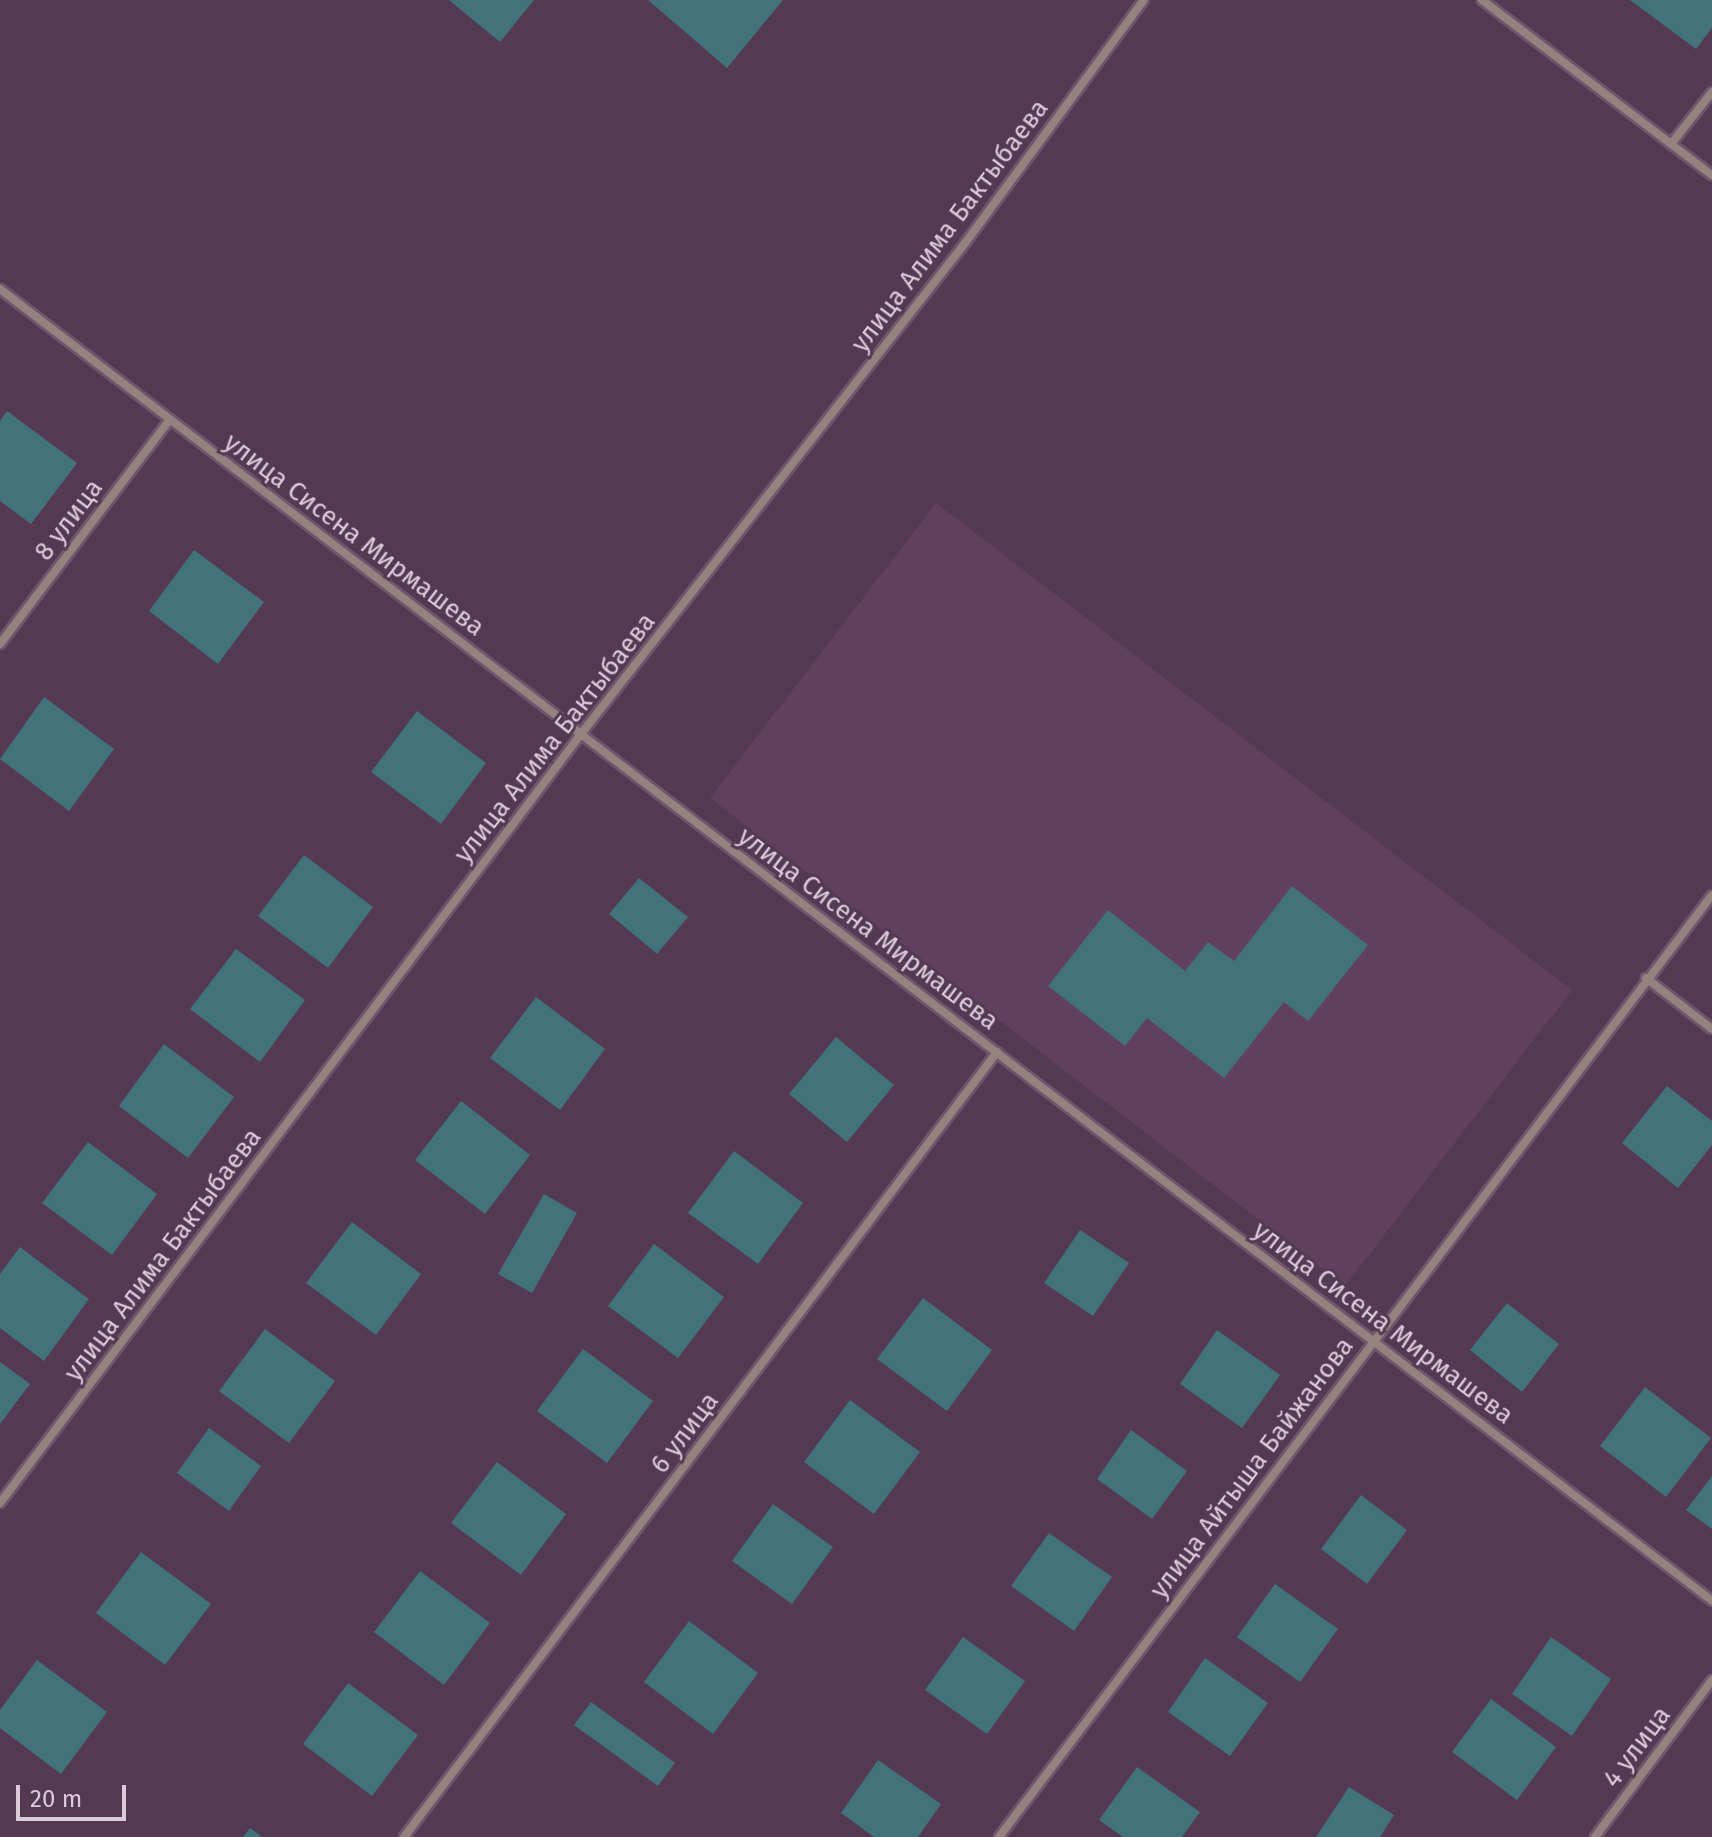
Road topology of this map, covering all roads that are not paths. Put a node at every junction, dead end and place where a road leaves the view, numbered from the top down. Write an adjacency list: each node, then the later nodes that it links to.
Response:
1 (1144, 0): 9 (street, улица Алима Бактыбаева)
2 (1482, 0): 4 (street)
3 (1712, 92): 4 (street)
4 (1671, 144): 5 (street)
5 (1712, 175)
6 (0, 289): 7 (street, улица Сисена Мирмашева)
7 (170, 419): 8 (street, 8 улица); 9 (street, улица Сисена Мирмашева)
8 (0, 644)
9 (581, 734): 13 (street, улица Сисена Мирмашева); 15 (street, улица Алима Бактыбаева)
10 (1712, 895): 11 (street, улица Айтыша Байжанова)
11 (1646, 978): 12 (street); 14 (street, улица Айтыша Байжанова)
12 (1712, 1029)
13 (997, 1052): 14 (street, улица Сисена Мирмашева); 18 (street, 6 улица)
14 (1373, 1341): 16 (street, улица Сисена Мирмашева); 19 (street, улица Айтыша Байжанова)
15 (0, 1503)
16 (1712, 1601)
17 (1712, 1680): 20 (street, 4 улица)
18 (404, 1837)
19 (999, 1837)
20 (1595, 1837)

